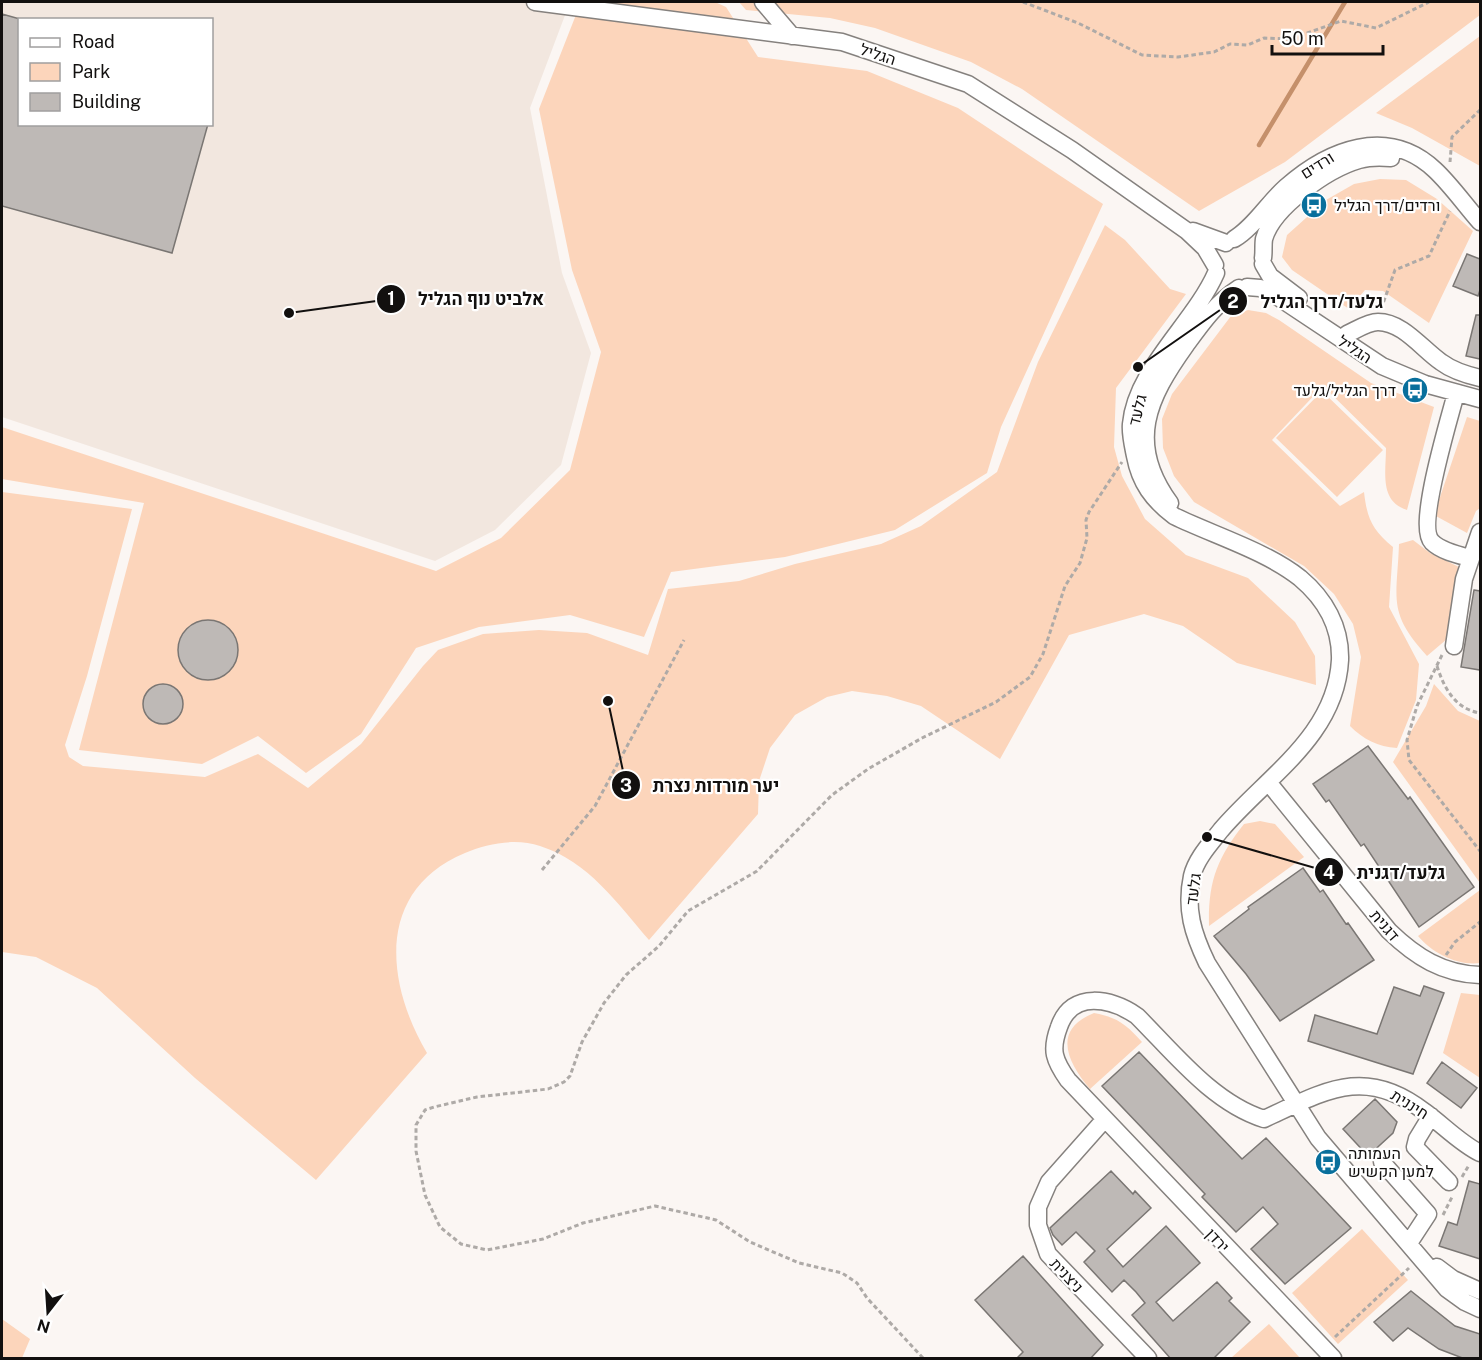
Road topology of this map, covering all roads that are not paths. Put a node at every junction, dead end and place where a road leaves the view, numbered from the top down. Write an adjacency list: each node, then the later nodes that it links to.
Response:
1 (763, 2): 3 (street)
2 (540, 3): 3 (street, הגליל)
3 (792, 36): 5 (street, הגליל)
4 (1448, 186): 6 (street, ורדים); 7 (street, ורדים); 8 (street, ורדים)
5 (1170, 220): 7 (street, הגליל); 9 (street, הגליל)
6 (1480, 222)
7 (1230, 241): 8 (street); 9 (street)
8 (1263, 261): 10 (street); 11 (street, הגליל)
9 (1215, 269): 10 (street); 16 (street, גלעד)
10 (1243, 288): 12 (street, הגליל); 16 (street, גלעד)
11 (1347, 334): 12 (street, הגליל); 13 (street)
12 (1402, 375): 14 (street, הגליל)
13 (1480, 378)
14 (1456, 393): 15 (street, הגליל); 18 (street)
15 (1480, 399)
16 (1209, 532): 20 (street, גלעד)
17 (1480, 532): 18 (street)
18 (1470, 558): 19 (street)
19 (1454, 646)
20 (1268, 782): 21 (street, דגנית); 22 (street, גלעד)
21 (1480, 975)
22 (1296, 1104): 23 (street, חיננית); 24 (street, חיננית); 28 (street, גלעד)
23 (1431, 1116): 25 (street, חיננית); 27 (street)
24 (1104, 1120): 32 (street, ניצנית); 33 (street, ירדן)
25 (1480, 1153)
26 (1382, 1162): 28 (street)
27 (1449, 1182)
28 (1408, 1243): 29 (street, גלעד)
29 (1420, 1257): 30 (street, גלעד); 31 (street, גלעד)
30 (1480, 1290)
31 (1480, 1309)
32 (1148, 1359)
33 (1333, 1359)

